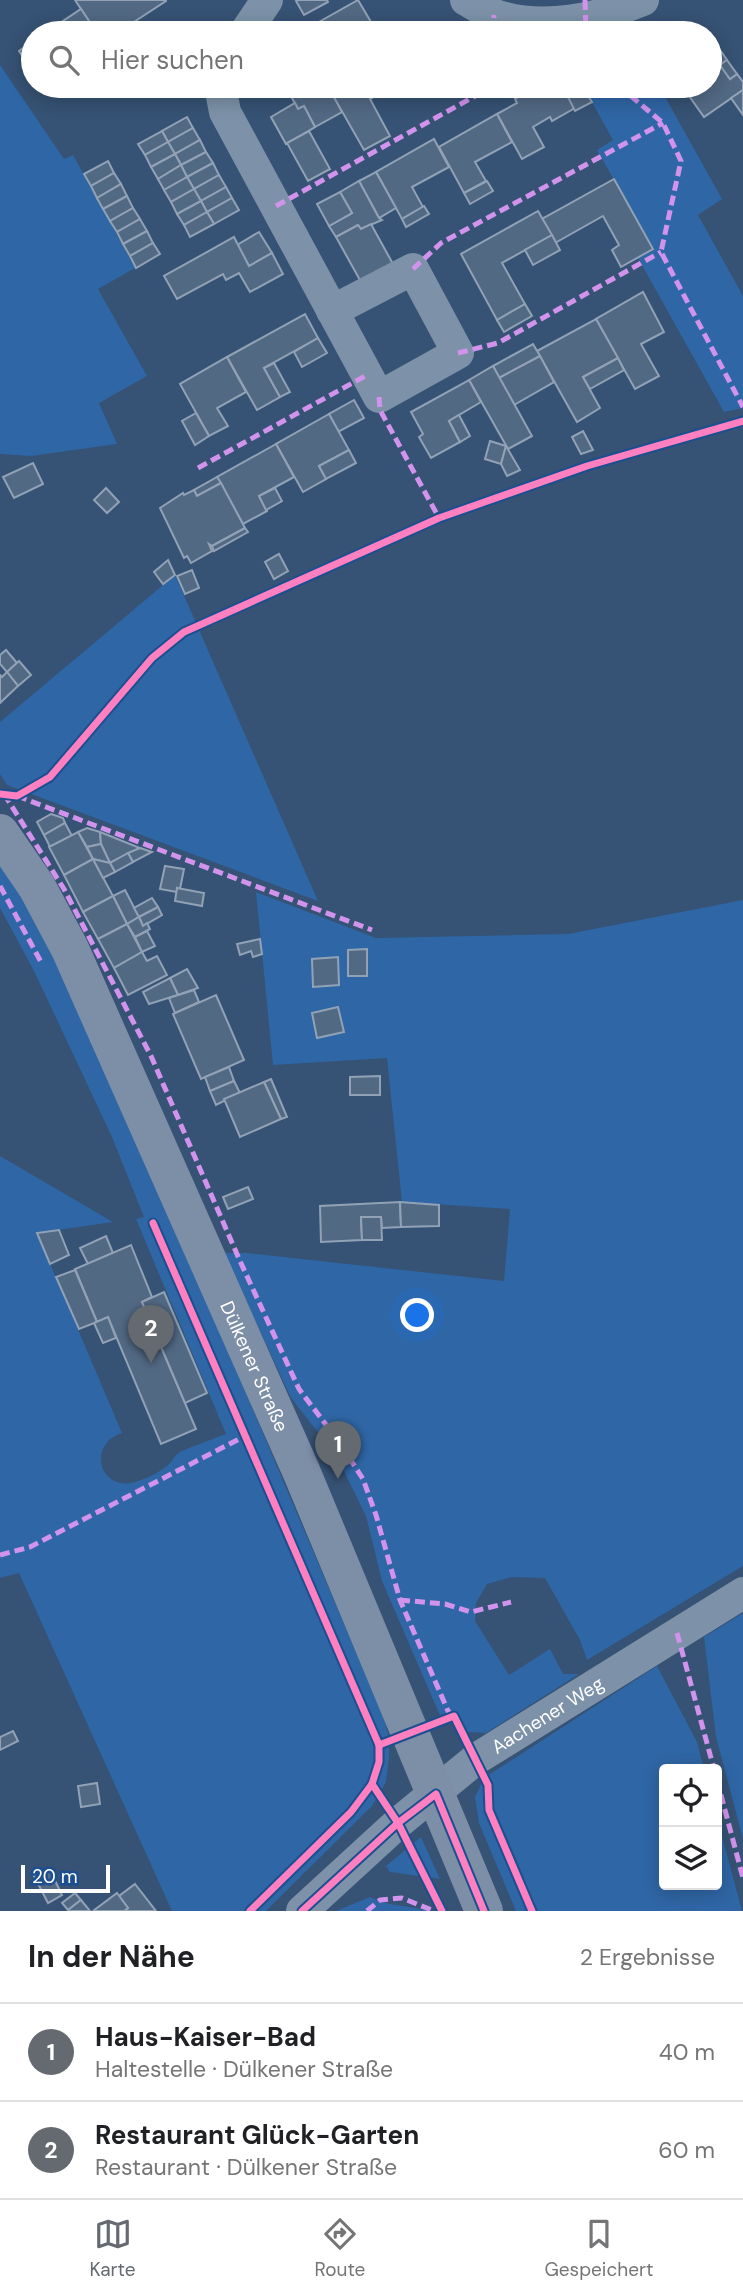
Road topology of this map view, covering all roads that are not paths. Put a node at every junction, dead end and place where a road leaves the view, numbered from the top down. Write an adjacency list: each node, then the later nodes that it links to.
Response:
1 (267, 0): 4 (street)
2 (466, 0): 5 (street)
3 (643, 0): 6 (street)
4 (253, 21)
5 (533, 21)
6 (550, 21)
7 (222, 98): 8 (street)
8 (332, 311)
9 (0, 833): 11 (main road, Dülkener Straße)
10 (743, 1592): 11 (street, Aachener Weg)
11 (436, 1794): 12 (street, Aachener Weg); 13 (main road, Dülkener Straße)
12 (303, 1911)
13 (484, 1911)

